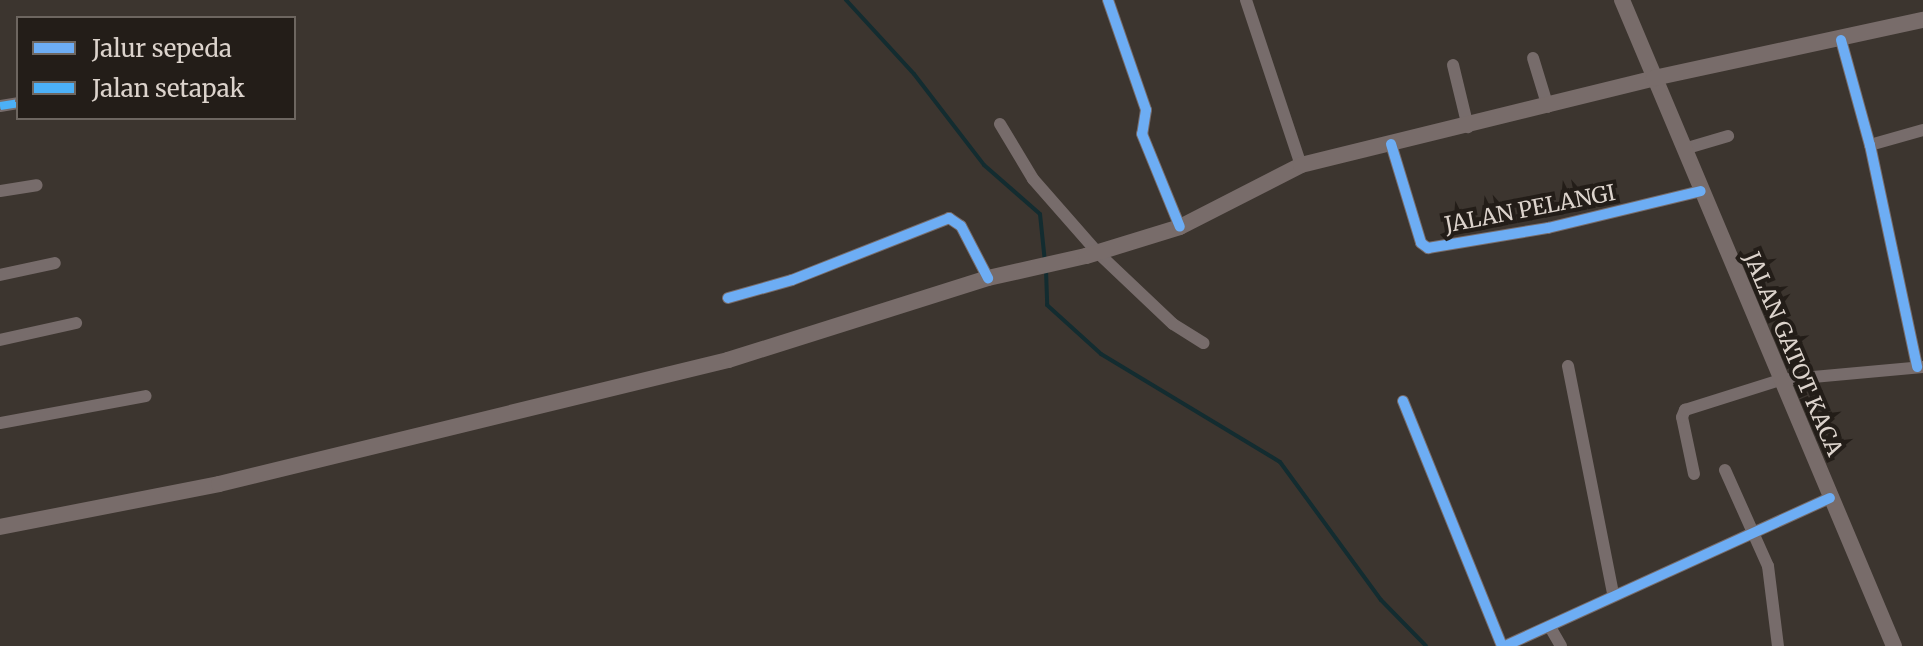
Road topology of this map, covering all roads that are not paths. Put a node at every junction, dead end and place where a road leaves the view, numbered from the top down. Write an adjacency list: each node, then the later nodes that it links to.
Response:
1 (1108, 0): 21 (street)
2 (1246, 0): 17 (street)
3 (1622, 0): 8 (main road, JALAN GATOT KACA)
4 (1923, 20): 5 (main road)
5 (1841, 40): 8 (main road); 15 (street)
6 (1533, 58): 9 (street)
7 (1453, 65): 11 (street)
8 (1654, 78): 9 (main road); 16 (main road, JALAN GATOT KACA)
9 (1548, 107): 11 (main road)
10 (1000, 124): 22 (street)
11 (1468, 127): 14 (main road)
12 (1923, 130): 15 (street)
13 (1728, 136): 16 (street)
14 (1391, 144): 17 (main road); 20 (street, JALAN PELANGI)
15 (1870, 145): 31 (street)
16 (1684, 149): 20 (main road, JALAN GATOT KACA)
17 (1301, 165): 21 (main road)
18 (37, 185): 19 (street)
19 (0, 191)
20 (1701, 191): 32 (main road, JALAN GATOT KACA)
21 (1180, 227): 22 (main road)
22 (1098, 253): 25 (main road); 29 (street)
23 (55, 263): 24 (street)
24 (0, 275)
25 (988, 278): 26 (street); 39 (main road)
26 (728, 298)
27 (76, 323): 28 (street)
28 (0, 340)
29 (1204, 343)
30 (1568, 366): 41 (street)
31 (1920, 367): 32 (street)
32 (1780, 380): 37 (street); 38 (main road, JALAN GATOT KACA)
33 (146, 396): 35 (street)
34 (1403, 401): 43 (street)
35 (0, 423)
36 (1725, 470): 40 (street)
37 (1694, 474)
38 (1830, 498): 40 (street); 46 (main road, JALAN GATOT KACA)
39 (0, 527)
40 (1756, 531): 41 (street); 45 (street)
41 (1613, 593): 42 (street)
42 (1550, 627): 43 (street); 44 (street)
43 (1503, 646)
44 (1561, 646)
45 (1778, 646)
46 (1894, 646)

